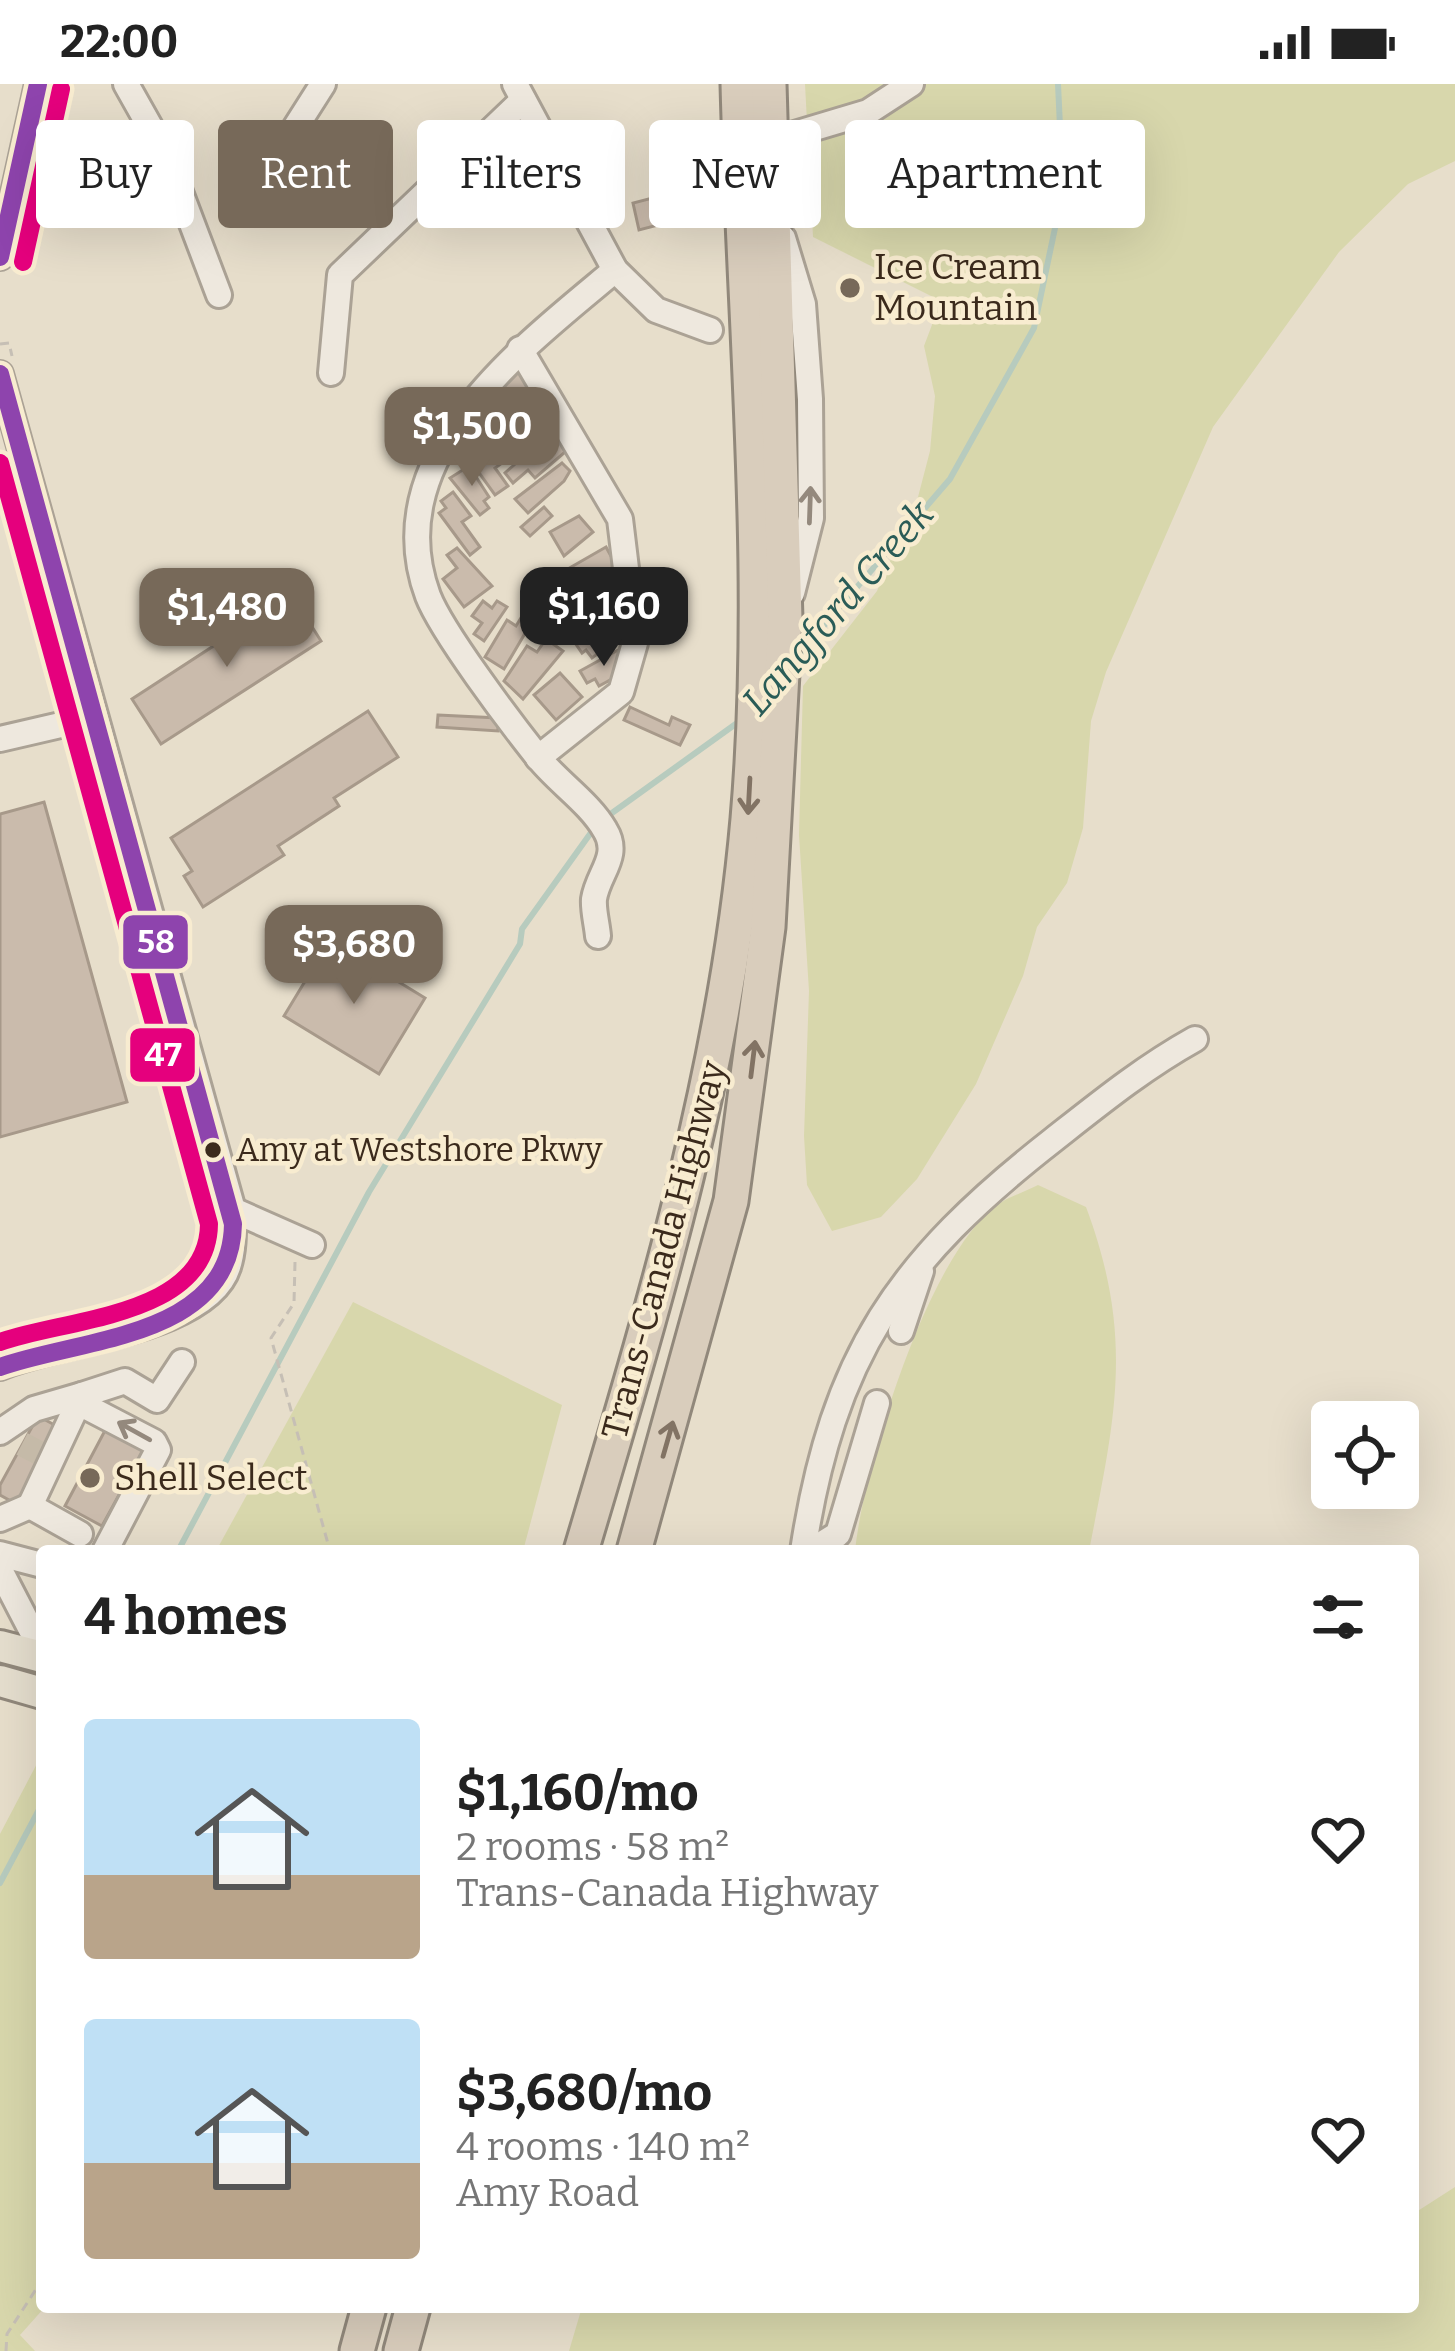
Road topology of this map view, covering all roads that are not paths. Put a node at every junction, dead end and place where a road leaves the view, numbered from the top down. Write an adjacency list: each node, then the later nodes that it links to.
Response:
1 (38, 84): 13 (street)
2 (126, 84): 15 (street)
3 (322, 84): 8 (street)
4 (738, 84): 20 (highway, Trans-Canada Highway)
5 (769, 84): 9 (highway, Trans-Canada Highway)
6 (910, 84): 10 (street)
7 (519, 92): 14 (street); 18 (street)
8 (300, 120)
9 (770, 120)
10 (821, 126)
11 (758, 228): 20 (highway)
12 (774, 228): 42 (highway, Trans-Canada Highway, one-way to 12)
13 (0, 257)
14 (615, 270): 16 (street); 17 (street)
15 (219, 295)
16 (710, 330)
17 (520, 349): 23 (street); 23 (street)
18 (331, 373)
19 (0, 374): 21 (street)
20 (755, 679): 34 (highway, Trans-Canada Highway, one-way to 34)
21 (95, 717): 22 (street); 26 (street)
22 (0, 739)
23 (538, 758): 24 (street)
24 (598, 935)
25 (1196, 1039): 28 (street)
26 (233, 1210): 27 (street); 30 (street)
27 (312, 1245)
28 (927, 1254): 29 (street); 43 (street)
29 (901, 1331)
30 (0, 1367)
31 (124, 1381): 32 (street)
32 (80, 1398): 35 (street); 36 (street); 39 (street, one-way to 32)
33 (877, 1403): 44 (street)
34 (626, 1405): 40 (highway, Trans-Canada Highway); 41 (highway)
35 (8, 1438)
36 (30, 1506): 37 (street); 38 (street)
37 (0, 1520)
38 (80, 1534)
39 (108, 1545)
40 (583, 1545)
41 (606, 1545)
42 (636, 1545)
43 (808, 1545)
44 (818, 1545)
45 (0, 1554): 46 (street)
46 (36, 1563)
47 (0, 1571): 48 (street)
48 (36, 1642)
49 (0, 1646): 50 (main road)
50 (36, 1653)
51 (0, 1681): 52 (main road)
52 (36, 1691)
53 (368, 2313): 55 (highway)
54 (411, 2313): 56 (highway)
55 (358, 2351)
56 (401, 2351)

